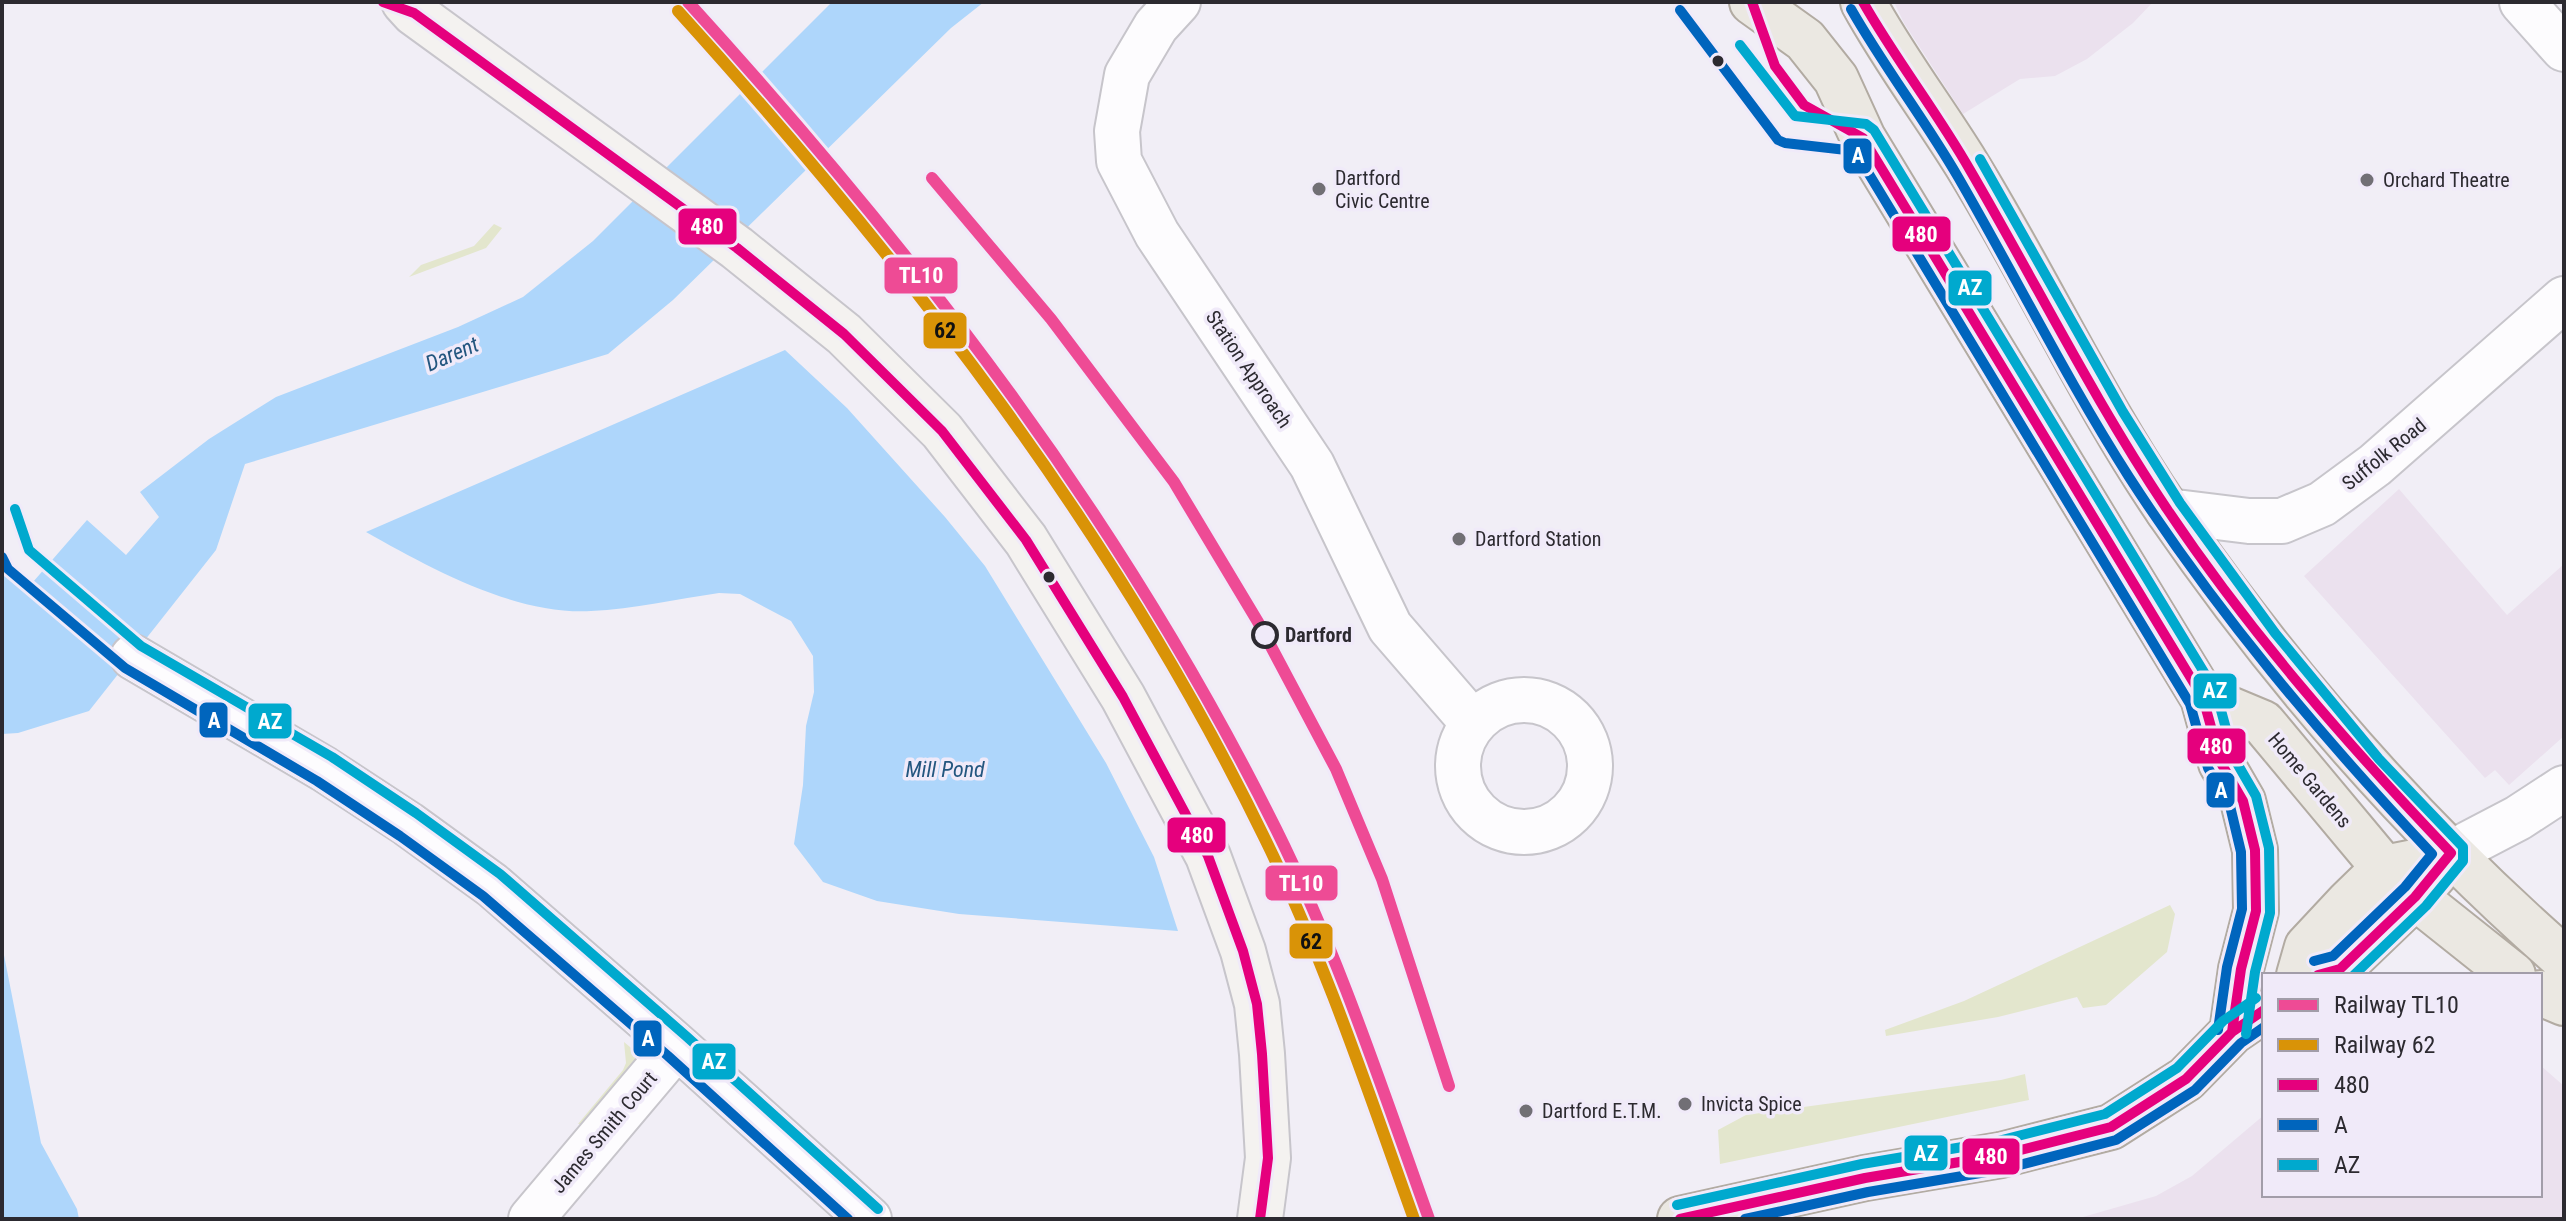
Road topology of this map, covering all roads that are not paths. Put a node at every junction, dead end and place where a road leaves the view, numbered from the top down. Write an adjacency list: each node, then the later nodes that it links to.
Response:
1 (1178, 2): 11 (street, Station Approach)
2 (1752, 2): 10 (main road)
3 (1863, 2): 8 (main road)
4 (2522, 2): 6 (street)
5 (400, 6): 25 (street)
6 (2564, 49)
7 (2564, 299): 8 (street, Suffolk Road)
8 (2168, 511): 13 (main road)
9 (133, 657): 22 (street)
10 (2203, 698): 14 (main road, Home Gardens); 21 (main road)
11 (1473, 723)
12 (2564, 788): 13 (street)
13 (2451, 853): 14 (main road); 15 (main road)
14 (2400, 883): 16 (main road, Home Gardens); 17 (main road); 18 (main road)
15 (2564, 959)
16 (2502, 966)
17 (2300, 973)
18 (2325, 973)
19 (2542, 994): 20 (main road)
20 (2564, 1003)
21 (2248, 1021): 26 (main road)
22 (677, 1046): 23 (street, James Smith Court); 24 (street)
23 (531, 1219)
24 (869, 1219)
25 (1260, 1219)
26 (1680, 1219)

